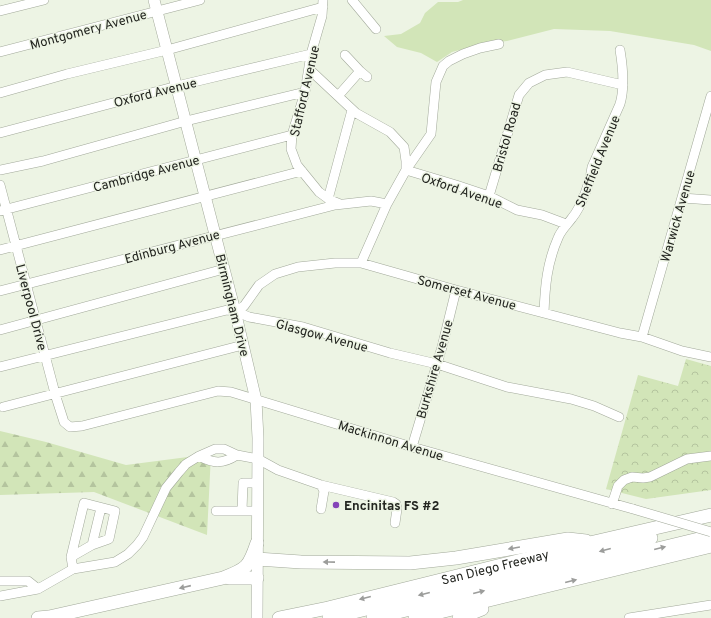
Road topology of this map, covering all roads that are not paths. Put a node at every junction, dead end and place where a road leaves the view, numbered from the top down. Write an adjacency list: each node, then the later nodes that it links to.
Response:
1 (44, 0): 6 (street)
2 (154, 0): 7 (main road, Birmingham Drive)
3 (200, 0): 7 (street, Montgomery Avenue)
4 (352, 0): 8 (street)
5 (323, 4): 10 (street); 13 (street, Stafford Avenue)
6 (0, 11)
7 (158, 11): 10 (main road, Birmingham Drive); 12 (street, Montgomery Avenue)
8 (376, 29)
9 (499, 44): 30 (street)
10 (167, 50): 19 (main road, Birmingham Drive); 21 (street)
11 (620, 50): 18 (street, Sheffield Avenue)
12 (0, 52)
13 (311, 54): 15 (street, Stafford Avenue); 19 (street, Oxford Avenue)
14 (345, 55): 16 (street)
15 (309, 70): 20 (street, Stafford Avenue); 22 (street, Oxford Avenue)
16 (360, 71): 17 (street); 22 (street)
17 (367, 77)
18 (623, 85): 34 (street, Bristol Road); 41 (street, Sheffield Avenue)
19 (176, 86): 25 (main road, Birmingham Drive); 26 (street, Oxford Avenue)
20 (305, 92): 25 (street); 27 (street, Stafford Avenue)
21 (0, 93)
22 (338, 96): 24 (street, Oxford Avenue)
23 (711, 96): 36 (street, Warwick Avenue)
24 (352, 110): 30 (street, Oxford Avenue); 35 (street)
25 (186, 121): 28 (main road, Birmingham Drive); 29 (street)
26 (0, 132)
27 (292, 135): 28 (street, Cambridge Avenue); 31 (street, Stafford Avenue)
28 (196, 160): 33 (main road, Birmingham Drive); 40 (street, Cambridge Avenue)
29 (0, 170)
30 (406, 170): 34 (street, Oxford Avenue); 38 (street)
31 (302, 171): 33 (street); 35 (street, Stafford Avenue)
32 (0, 184): 40 (street, Liverpool Drive)
33 (205, 196): 42 (main road, Birmingham Drive); 43 (street)
34 (489, 196): 41 (street, Oxford Avenue)
35 (328, 198): 39 (street, Stafford Avenue)
36 (682, 198): 37 (street); 54 (street, Warwick Avenue)
37 (711, 200)
38 (387, 204): 39 (street); 45 (street)
39 (345, 205): 42 (street, Edinburg Avenue)
40 (3, 210): 43 (street, Liverpool Drive)
41 (566, 224): 51 (street, Sheffield Avenue)
42 (216, 235): 46 (main road, Birmingham Drive); 47 (street, Edinburg Avenue)
43 (16, 246): 44 (street); 47 (street, Liverpool Drive)
44 (0, 250)
45 (361, 263): 48 (street, Somerset Avenue); 50 (street, Somerset Avenue)
46 (224, 269): 50 (main road, Birmingham Drive); 52 (street)
47 (26, 285): 49 (street, Edinburg Avenue); 52 (street, Liverpool Drive)
48 (456, 290): 51 (street, Somerset Avenue); 58 (street, Burkshire Avenue)
49 (0, 292)
50 (235, 311): 55 (main road, Birmingham Drive); 56 (street, Glasgow Avenue); 58 (street, Glasgow Avenue)
51 (544, 313): 54 (street, Somerset Avenue)
52 (36, 320): 53 (street); 56 (street, Liverpool Drive)
53 (0, 330)
54 (642, 337): 57 (street, Somerset Avenue)
55 (243, 345): 60 (street); 61 (main road, Birmingham Drive)
56 (45, 356): 59 (street, Glasgow Avenue); 60 (street, Liverpool Drive)
57 (711, 357)
58 (437, 364): 63 (street, Glasgow Avenue); 65 (street, Burkshire Avenue)
59 (0, 367)
60 (55, 394): 62 (street); 64 (street, Liverpool Drive)
61 (256, 400): 64 (street, Mackinnon Avenue); 65 (street, Mackinnon Avenue); 70 (main road, Birmingham Drive)
62 (3, 407)
63 (619, 417)
64 (70, 427)
65 (412, 447): 74 (street, Mackinnon Avenue)
66 (214, 450): 67 (street); 68 (street); 71 (street)
67 (238, 455): 70 (street); 71 (street)
68 (199, 456): 71 (street); 91 (street)
69 (711, 456): 74 (street)
70 (258, 459): 72 (main road, Birmingham Drive); 73 (street)
71 (214, 462)
72 (258, 484): 78 (street); 79 (main road, Birmingham Drive)
73 (321, 485): 76 (street); 81 (street)
74 (612, 504): 83 (street, Mackinnon Avenue, bridge)
75 (101, 508): 87 (street); 87 (street); 89 (street)
76 (321, 510)
77 (216, 511): 78 (street)
78 (242, 511): 79 (street)
79 (258, 511): 86 (main road, Birmingham Drive)
80 (711, 515): 85 (highway, San Diego Freeway)
81 (395, 523)
82 (711, 524): 102 (highway, one-way to 102)
83 (711, 532)
84 (711, 536): 103 (highway, one-way to 84)
85 (594, 542): 90 (highway, one-way to 90); 101 (highway, San Diego Freeway, one-way to 101)
86 (257, 543): 90 (main road, Birmingham Drive); 92 (highway)
87 (92, 545): 89 (street)
88 (711, 546): 96 (highway, one-way to 88)
89 (71, 557): 91 (street)
90 (257, 559): 93 (main road, Birmingham Drive)
91 (73, 570): 95 (street)
92 (223, 578): 93 (highway); 99 (highway, one-way to 99)
93 (257, 578): 100 (main road, Birmingham Drive)
94 (0, 581): 95 (street)
95 (38, 589): 97 (street)
96 (533, 590): 104 (highway); 105 (highway)
97 (0, 596)
98 (711, 605): 106 (street)
99 (38, 618)
100 (257, 618)
101 (279, 618)
102 (329, 618)
103 (373, 618)
104 (415, 618)
105 (459, 618)
106 (628, 618)

